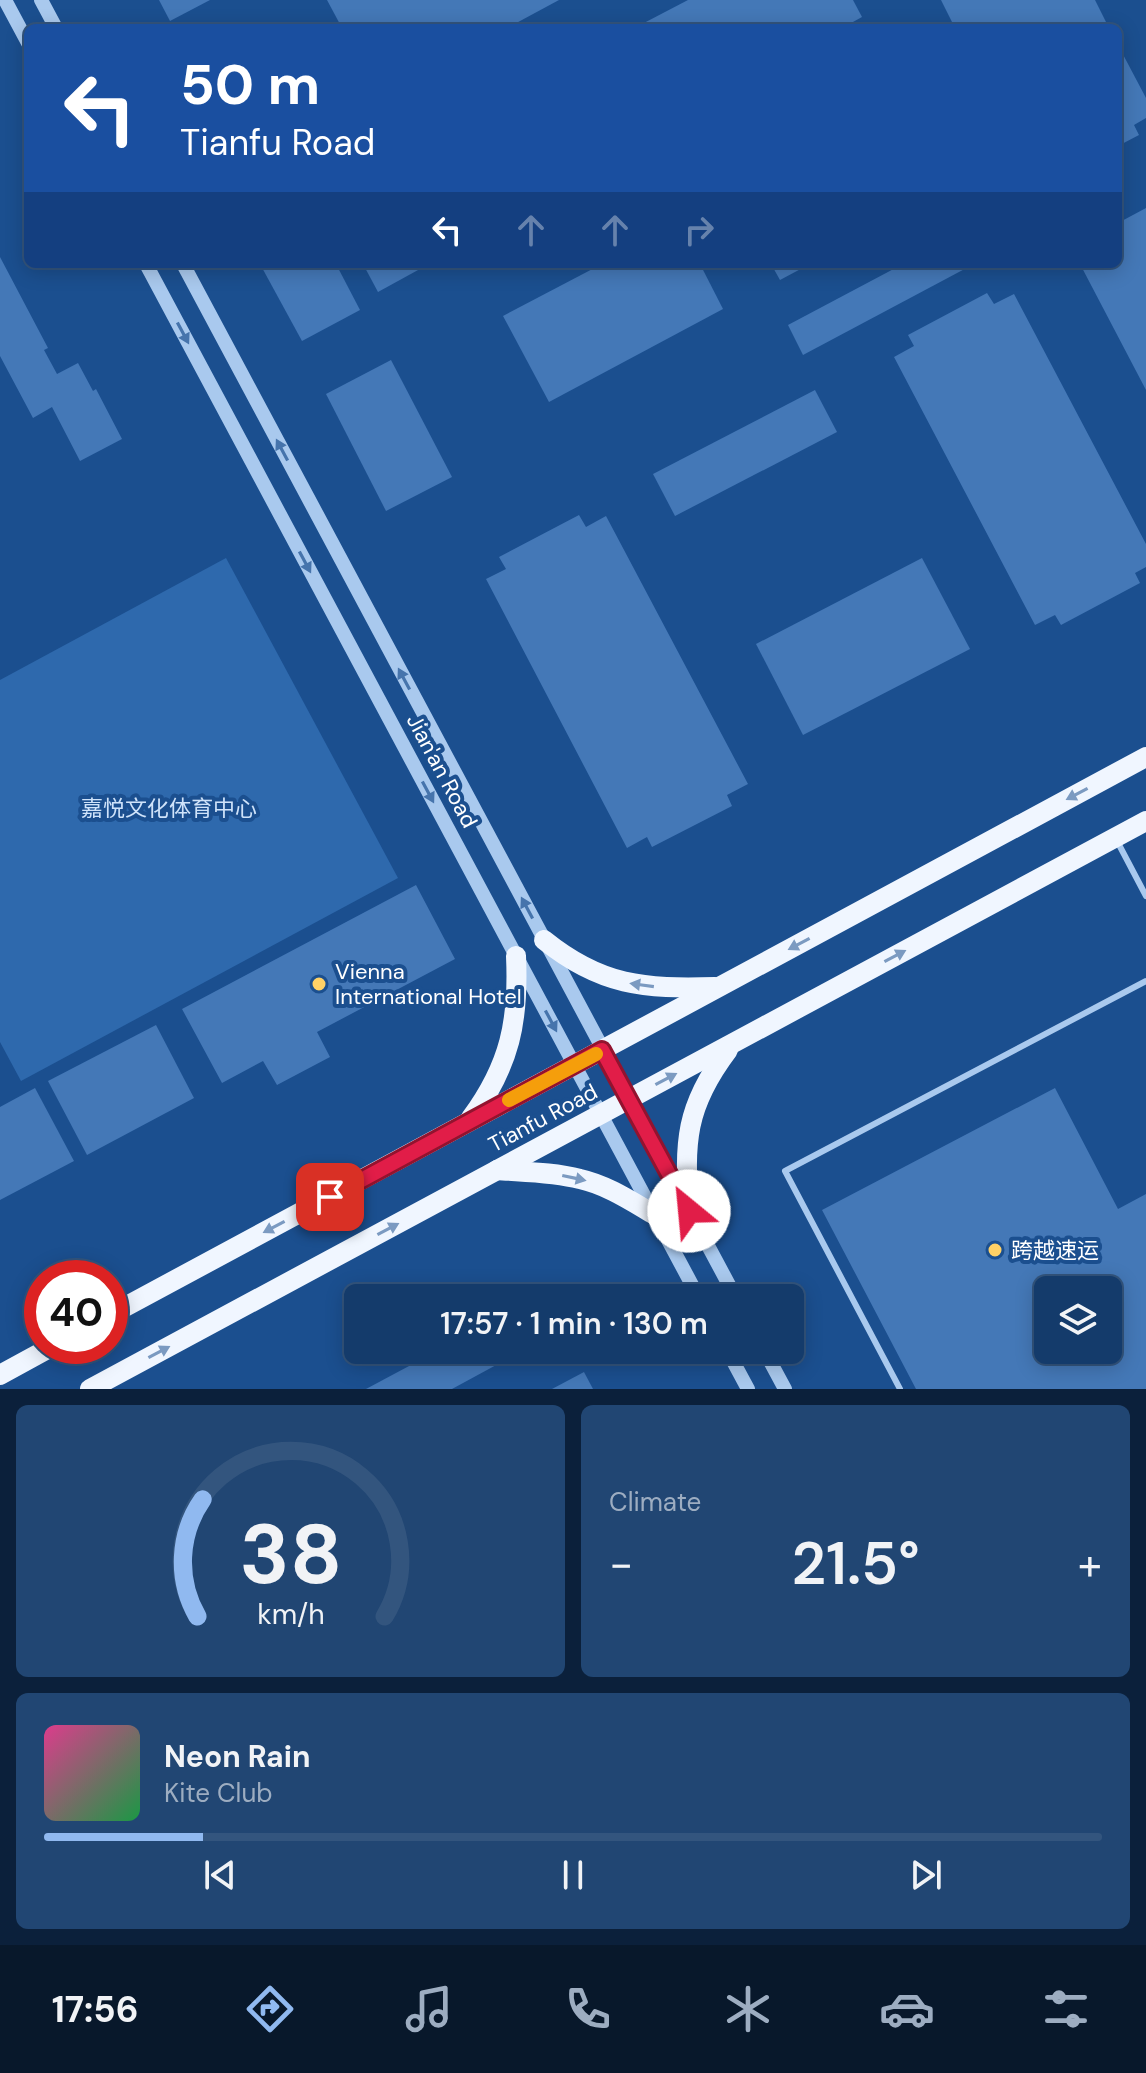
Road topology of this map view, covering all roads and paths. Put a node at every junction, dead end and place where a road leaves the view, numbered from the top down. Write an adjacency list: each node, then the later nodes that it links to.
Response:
1 (5, 0): 4 (street)
2 (41, 0): 3 (street)
3 (54, 24)
4 (24, 36)
5 (148, 268): 12 (street, Jian'an Road, one-way to 12)
6 (185, 268): 11 (street, Jian'an Road, one-way to 6)
7 (1146, 757): 14 (main road, Tianfu Road, one-way to 14)
8 (1146, 821): 9 (main road, Tianfu Road)
9 (1116, 837): 10 (lane); 15 (main road, Tianfu Road, one-way to 9)
10 (1146, 896)
11 (544, 940): 14 (main road, one-way to 11); 16 (street, Jian'an Road)
12 (516, 956): 17 (street, Jian'an Road, one-way to 17); 20 (main road)
13 (1146, 981): 34 (lane)
14 (719, 987): 16 (main road, Tianfu Road)
15 (733, 1044): 18 (main road, Tianfu Road, one-way to 15); 22 (main road)
16 (602, 1050): 17 (main road, Tianfu Road); 18 (street, Jian'an Road)
17 (574, 1065): 19 (street, Jian'an Road); 20 (main road, Tianfu Road)
18 (629, 1099): 19 (main road, Tianfu Road); 22 (street, Jian'an Road)
19 (601, 1114): 21 (main road, Tianfu Road); 23 (street, Jian'an Road)
20 (467, 1123): 26 (main road, Tianfu Road, one-way to 26)
21 (497, 1170): 23 (main road, one-way to 23); 31 (main road, Tianfu Road, one-way to 21)
22 (689, 1211): 25 (street, Jian'an Road)
23 (655, 1215): 24 (street, Jian'an Road)
24 (692, 1284)
25 (728, 1284)
26 (128, 1305)
27 (24, 1362): 30 (main road)
28 (735, 1364): 32 (street)
29 (772, 1364): 33 (street)
30 (0, 1375)
31 (90, 1389)
32 (748, 1389)
33 (785, 1389)
34 (900, 1389)

